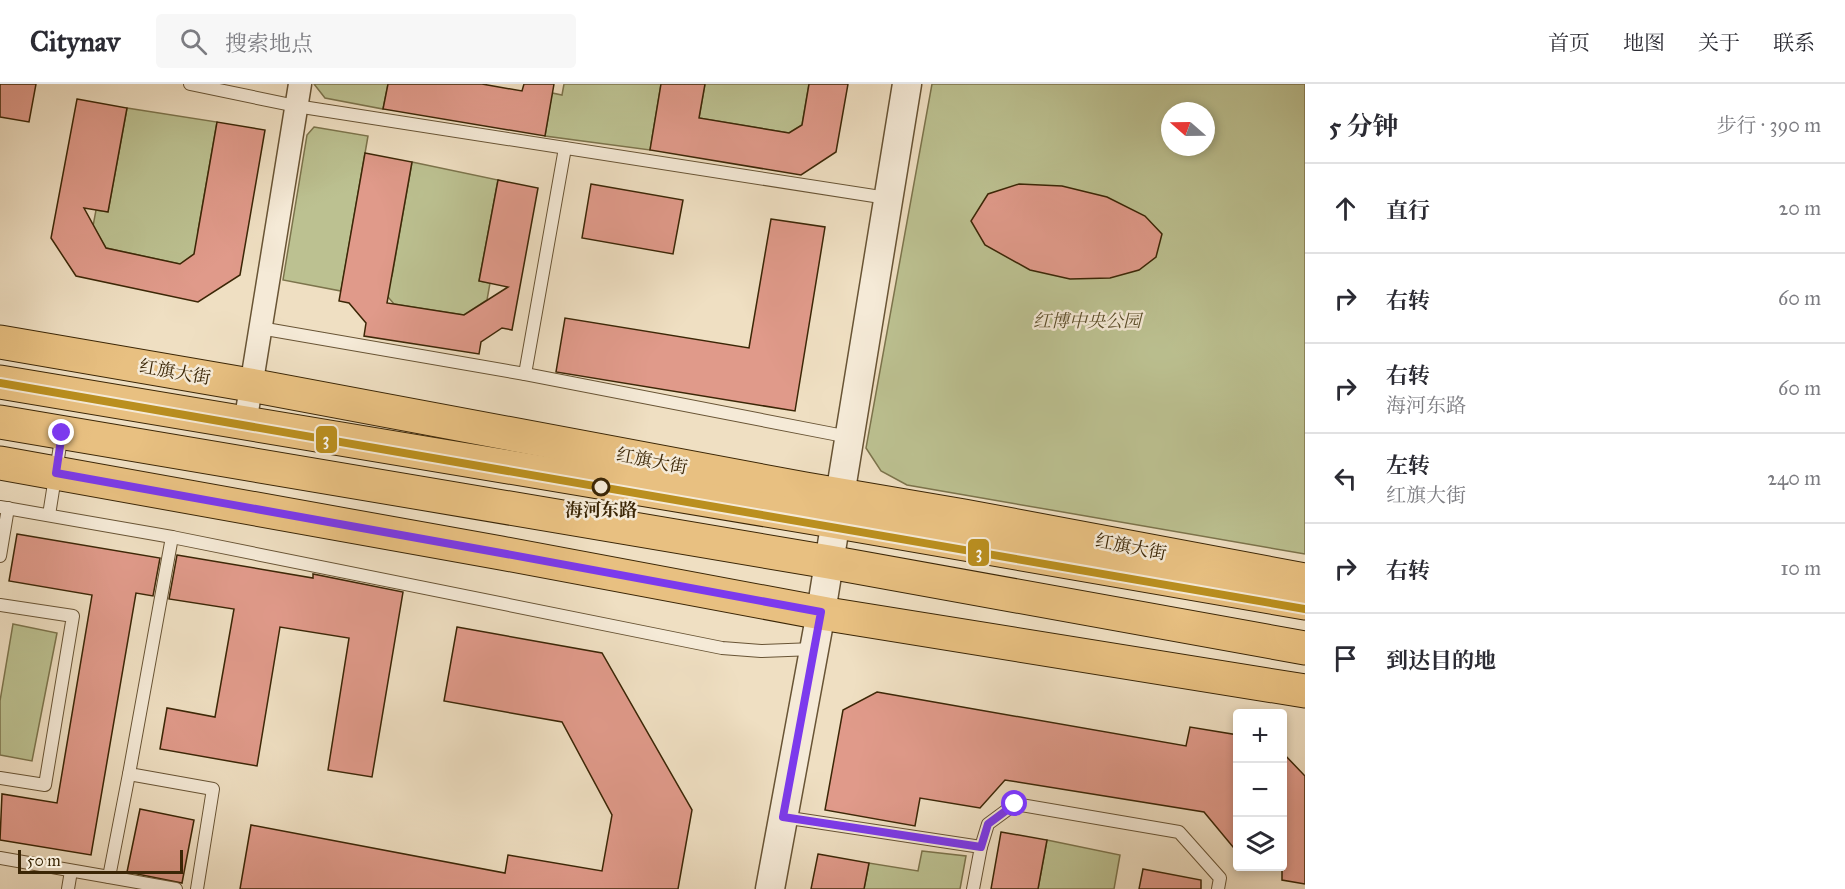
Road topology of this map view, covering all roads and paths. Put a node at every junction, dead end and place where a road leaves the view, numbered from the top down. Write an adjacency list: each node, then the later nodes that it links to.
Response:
1 (190, 84): 4 (lane)
2 (300, 84): 4 (street)
3 (907, 84): 6 (street)
4 (296, 106): 5 (lane); 7 (street)
5 (565, 148): 6 (lane); 9 (lane)
6 (887, 198): 15 (street)
7 (260, 328): 9 (lane); 11 (street)
8 (0, 342): 11 (main road, 红旗大街)
9 (525, 374): 15 (lane)
10 (0, 382): 13 (main road, 红旗大街)
11 (250, 385): 13 (street); 19 (main road, 红旗大街)
12 (0, 422): 14 (main road)
13 (245, 424): 19 (main road, 红旗大街)
14 (62, 433): 17 (lane); 23 (main road)
15 (849, 437): 19 (street)
16 (0, 463): 17 (main road)
17 (56, 473): 20 (lane); 25 (main road)
18 (4, 508): 20 (lane); 22 (lane)
19 (837, 508): 23 (street); 24 (main road, 红旗大街); 26 (main road, 红旗大街)
20 (49, 515): 21 (lane)
21 (172, 537): 29 (lane); 33 (lane)
22 (0, 556)
23 (829, 562): 25 (street); 28 (main road)
24 (1305, 580)
25 (826, 603): 29 (street); 32 (main road)
26 (1305, 603)
27 (0, 605): 34 (lane)
28 (1305, 648)
29 (814, 649): 35 (street)
30 (1176, 657): 31 (lane)
31 (1305, 680)
32 (1305, 692)
33 (129, 774): 39 (lane); 42 (lane)
34 (0, 778)
35 (783, 817): 36 (lane); 43 (street)
36 (981, 847): 44 (lane); 45 (lane)
37 (0, 858): 38 (lane)
38 (71, 871): 39 (lane); 40 (lane)
39 (109, 877): 41 (lane)
40 (68, 889)
41 (176, 889)
42 (197, 889)
43 (770, 889)
44 (973, 889)
45 (1218, 889)

